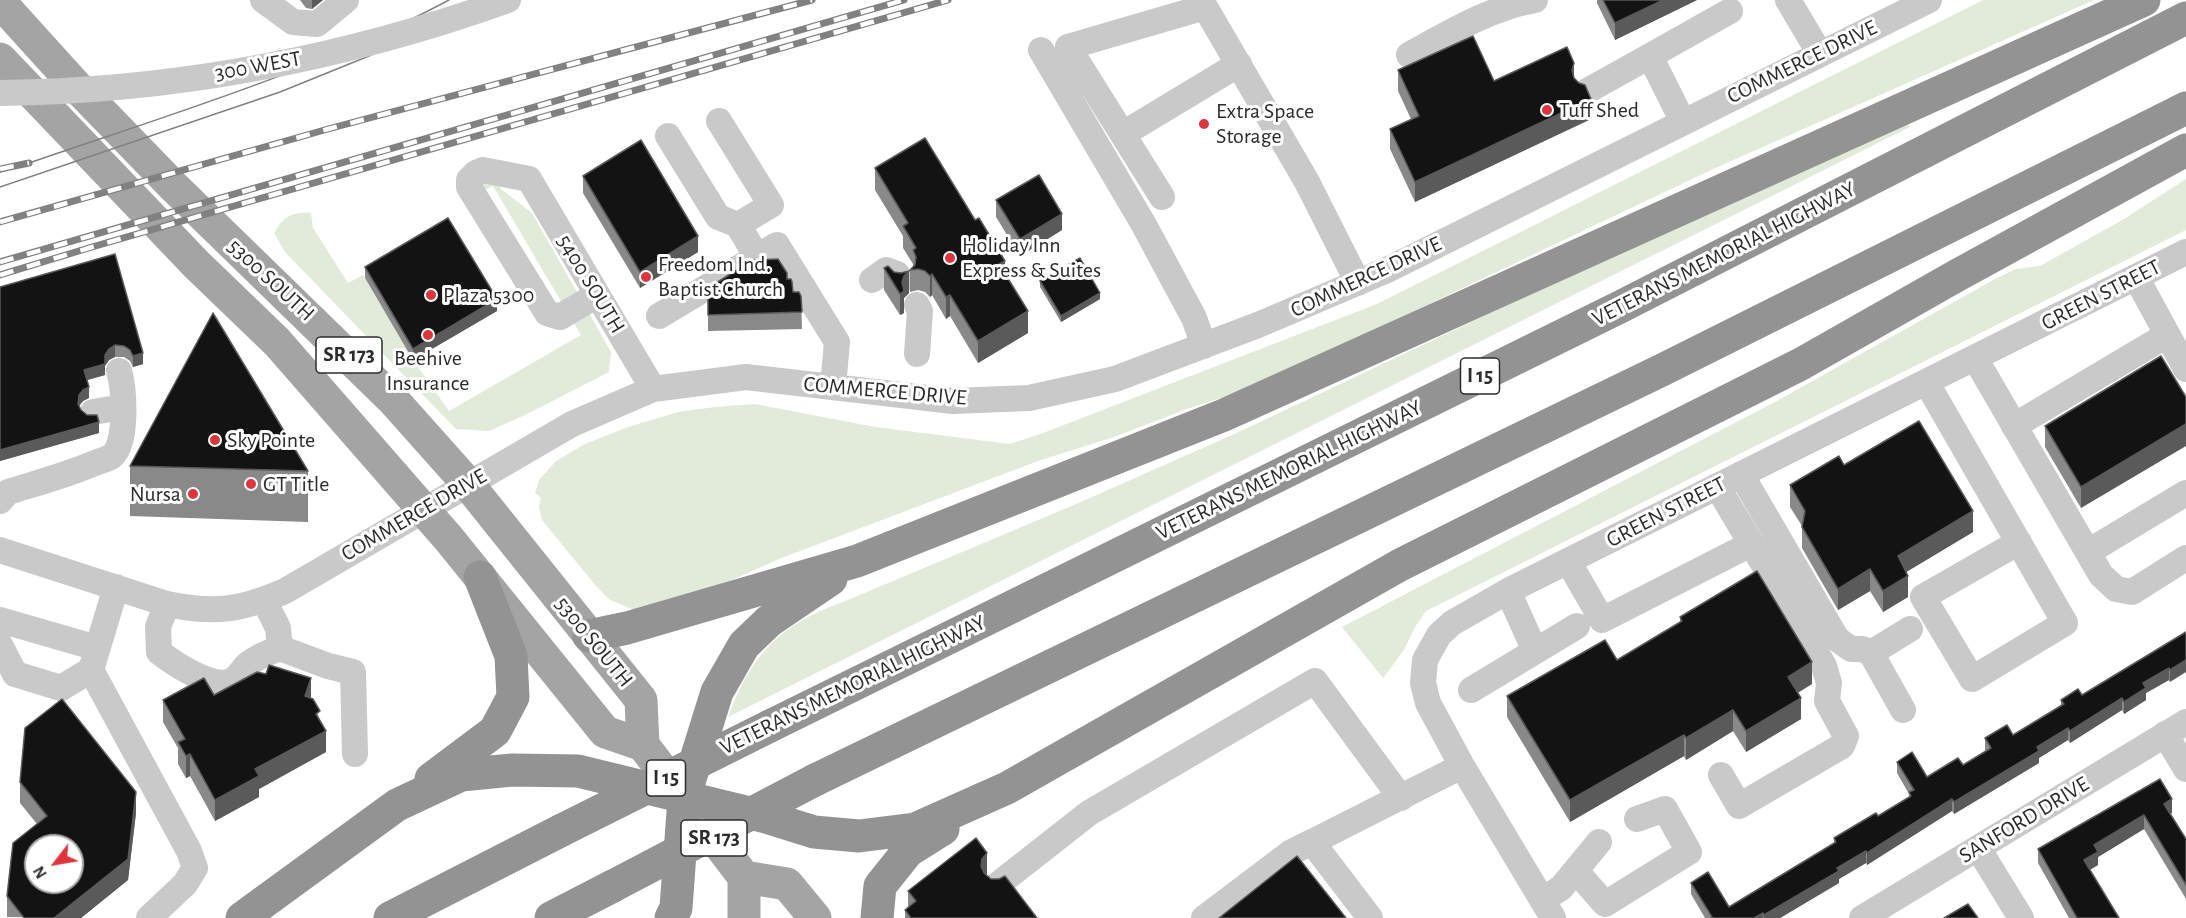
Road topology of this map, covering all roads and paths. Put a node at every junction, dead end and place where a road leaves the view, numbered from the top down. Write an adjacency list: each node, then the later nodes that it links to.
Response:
1 (264, 0): 2 (street)
2 (346, 0)
3 (508, 0): 18 (street, 300 WEST, bridge)
4 (1535, 0): 13 (street)
5 (1788, 0): 12 (street)
6 (1929, 0): 12 (street, COMMERCE DRIVE)
7 (2144, 0): 59 (highway)
8 (0, 2): 49 (main road, 5300 SOUTH / SR 173)
9 (1730, 11): 14 (street)
10 (2186, 18): 97 (highway, VETERANS MEMORIAL HIGHWAY / I 15, bridge)
11 (1041, 50): 37 (street)
12 (1820, 54): 21 (street, COMMERCE DRIVE)
13 (1409, 55)
14 (1650, 56): 17 (street); 21 (street)
15 (0, 59): 53 (main road, 5300 SOUTH / SR 173)
16 (1239, 64): 22 (street); 22 (street); 32 (street)
17 (1587, 91)
18 (0, 93)
19 (2186, 108): 98 (highway, bridge)
20 (719, 121): 26 (street)
21 (1683, 122): 32 (street, COMMERCE DRIVE)
22 (1122, 134): 25 (street)
23 (668, 136): 26 (street)
24 (2186, 150): 83 (highway)
25 (1162, 197)
26 (738, 225): 28 (street)
27 (2186, 252): 29 (street, GREEN STREET)
28 (757, 257): 35 (street); 43 (street)
29 (2136, 277): 36 (street); 39 (street, GREEN STREET)
30 (872, 280): 31 (street)
31 (901, 280)
32 (1358, 283): 37 (street, COMMERCE DRIVE)
33 (597, 295): 33 (street, 5400 SOUTH); 44 (street, 5400 SOUTH)
34 (916, 305): 38 (street)
35 (659, 316)
36 (2167, 335): 40 (street); 47 (street)
37 (1204, 346): 43 (street, COMMERCE DRIVE)
38 (917, 354)
39 (1975, 358): 42 (street, GREEN STREET); 47 (street)
40 (2186, 369)
41 (119, 371): 45 (street)
42 (1926, 382): 48 (street, GREEN STREET); 54 (street)
43 (833, 387): 44 (street, COMMERCE DRIVE)
44 (653, 390): 49 (street, COMMERCE DRIVE)
45 (123, 406): 46 (street); 52 (street)
46 (93, 412)
47 (2014, 426): 57 (street)
48 (1741, 474): 50 (street, GREEN STREET); 73 (street)
49 (468, 484): 53 (street, COMMERCE DRIVE); 69 (main road, 5300 SOUTH / SR 173)
50 (1717, 486): 55 (street); 60 (street, GREEN STREET)
51 (2186, 493): 57 (street)
52 (0, 501)
53 (423, 510): 61 (main road, 5300 SOUTH / SR 173); 64 (street, COMMERCE DRIVE)
54 (2019, 542): 54 (street)
55 (1751, 544): 60 (street); 82 (street)
56 (0, 550): 62 (street, COMMERCE DRIVE)
57 (2088, 552): 58 (street)
58 (2186, 558)
59 (857, 561): 69 (highway); 84 (highway)
60 (1568, 561): 63 (street, GREEN STREET)
61 (480, 577): 78 (main road, 5300 SOUTH / SR 173); 86 (highway)
62 (116, 587): 65 (street, COMMERCE DRIVE); 74 (street)
63 (1508, 591): 72 (street); 80 (street, GREEN STREET)
64 (264, 600): 65 (street, COMMERCE DRIVE); 71 (street)
65 (167, 604): 71 (street)
66 (0, 620): 74 (street)
67 (1577, 626): 72 (street)
68 (1910, 629): 73 (street)
69 (589, 636): 78 (main road, 5300 SOUTH / SR 173)
70 (0, 645): 74 (street)
71 (280, 648): 79 (street)
72 (1535, 651): 75 (street)
73 (1871, 653): 76 (street)
74 (94, 659): 95 (street)
75 (1471, 690)
76 (1903, 710)
77 (2176, 728): 81 (street); 90 (street, SANFORD DRIVE)
78 (643, 745): 84 (main road, SR 173)
79 (355, 754)
80 (1462, 766): 85 (street); 94 (street, GREEN STREET)
81 (2186, 769)
82 (1721, 775)
83 (1007, 788): 84 (highway); 102 (highway)
84 (684, 798): 86 (highway); 92 (main road, SR 173); 99 (highway)
85 (1401, 798): 88 (street); 93 (street)
86 (397, 805): 96 (highway)
87 (1637, 819): 91 (street)
88 (1312, 842): 103 (street); 104 (street)
89 (1599, 842): 91 (street)
90 (1978, 848): 105 (street, SANFORD DRIVE); 106 (street)
91 (1576, 871): 94 (street)
92 (744, 877): 100 (main road, SR 173); 101 (main road, SR 173)
93 (996, 886)
94 (1548, 909)
95 (149, 918)
96 (242, 918)
97 (390, 918)
98 (551, 918)
99 (670, 918)
100 (744, 918)
101 (815, 918)
102 (877, 918)
103 (1204, 918)
104 (1370, 918)
105 (1862, 918)
106 (2021, 918)

